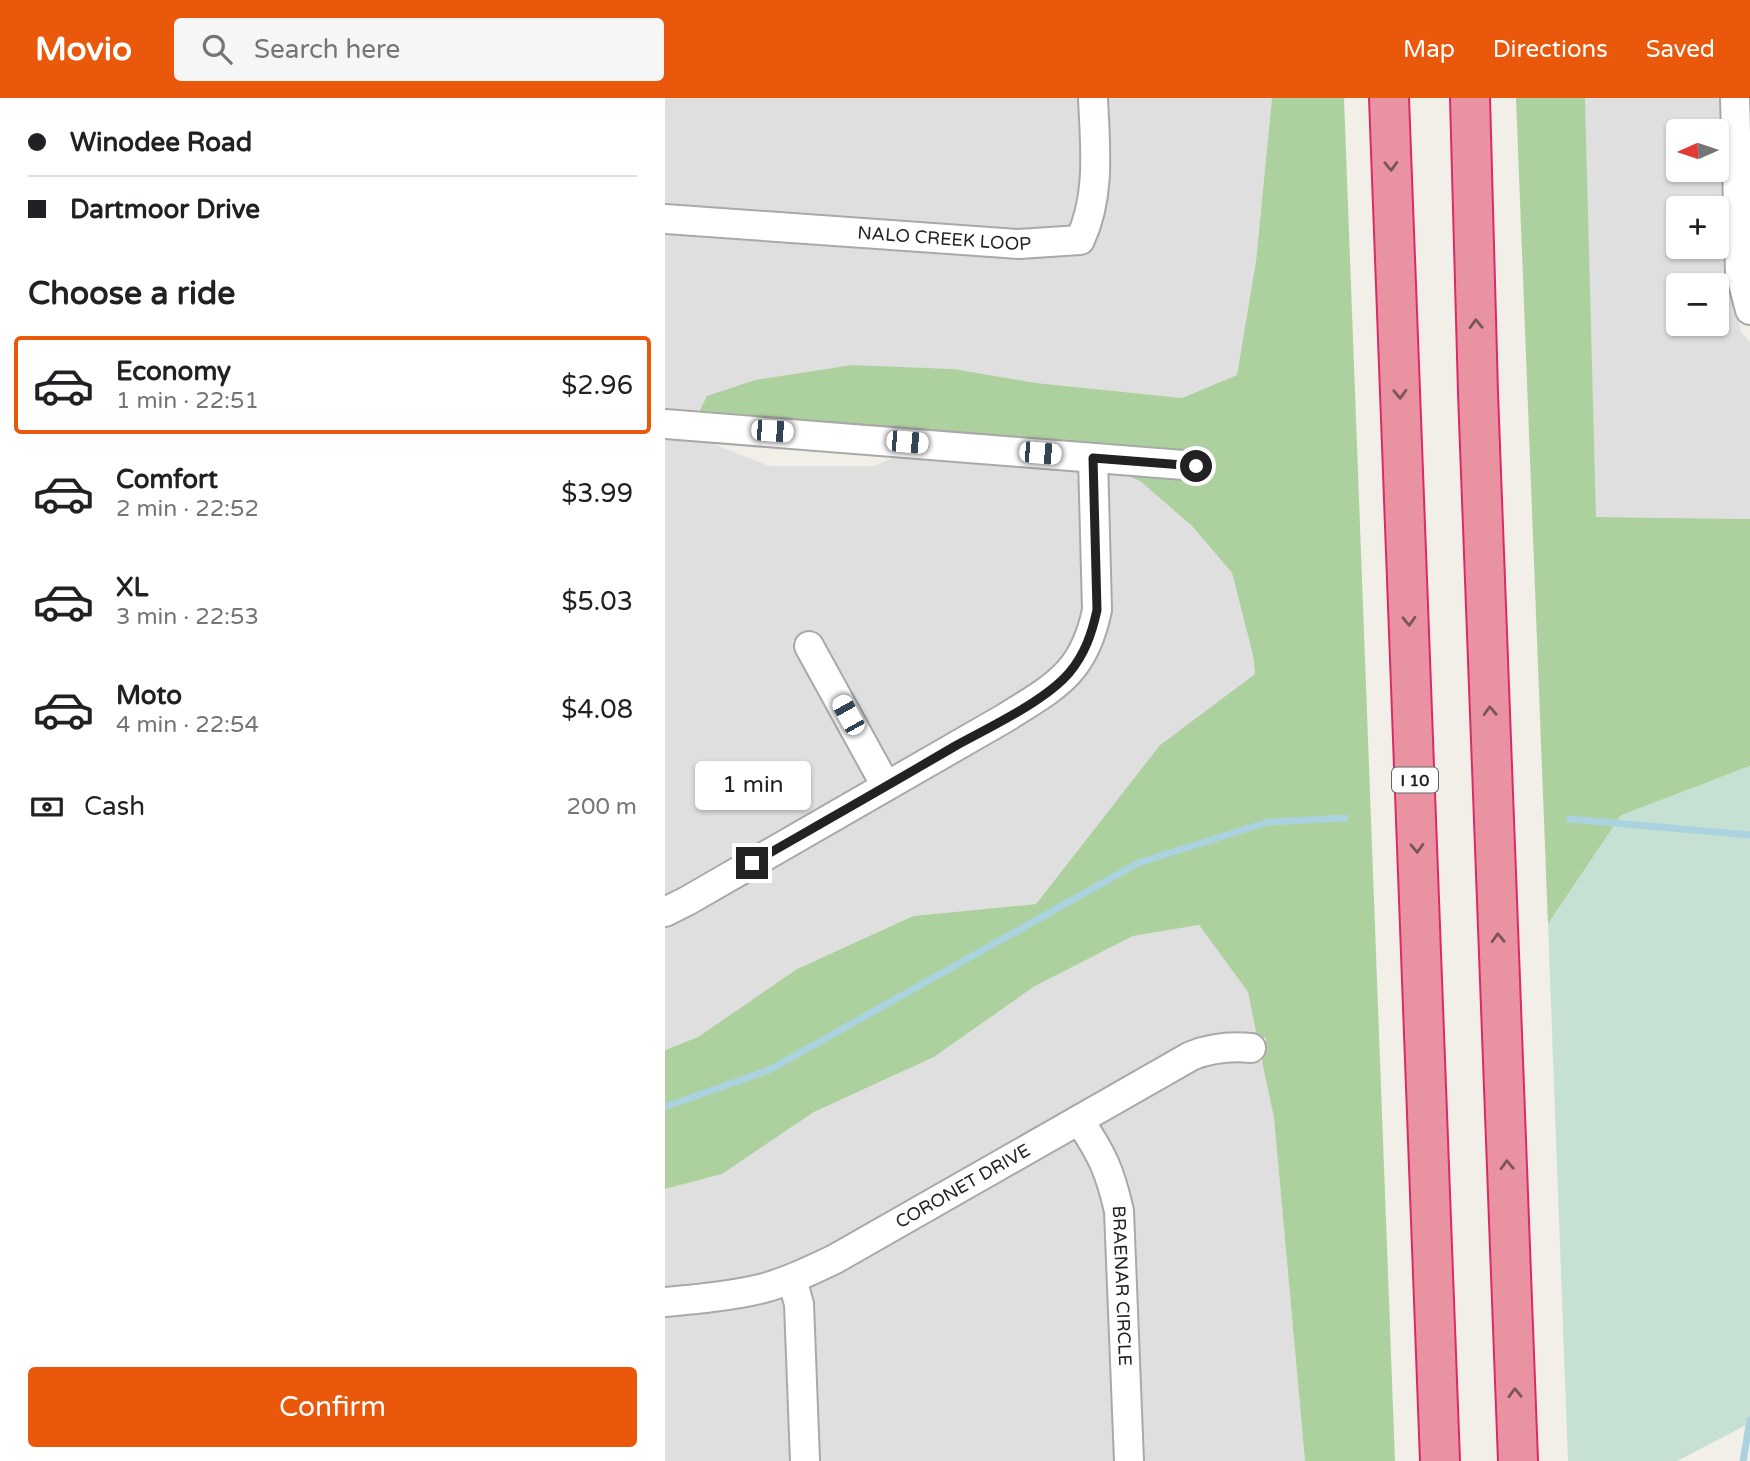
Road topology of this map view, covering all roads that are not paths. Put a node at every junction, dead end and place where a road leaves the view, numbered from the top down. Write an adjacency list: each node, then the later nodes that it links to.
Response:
1 (1093, 98): 5 (street, NALO CREEK LOOP)
2 (1389, 98): 19 (highway, I 10, one-way to 19)
3 (1470, 98): 20 (highway, one-way to 3)
4 (1735, 98): 6 (street)
5 (665, 219)
6 (1750, 310)
7 (665, 424): 8 (street)
8 (1093, 458): 9 (street); 11 (street)
9 (1196, 466)
10 (809, 646): 11 (street)
11 (886, 786): 12 (street)
12 (665, 912)
13 (1251, 1048): 14 (street, CORONET DRIVE)
14 (1079, 1120): 15 (street, CORONET DRIVE); 18 (street, BRAENAR CIRCLE)
15 (792, 1279): 16 (street, CORONET DRIVE); 17 (street)
16 (665, 1302)
17 (805, 1461)
18 (1129, 1461)
19 (1440, 1461)
20 (1518, 1461)

